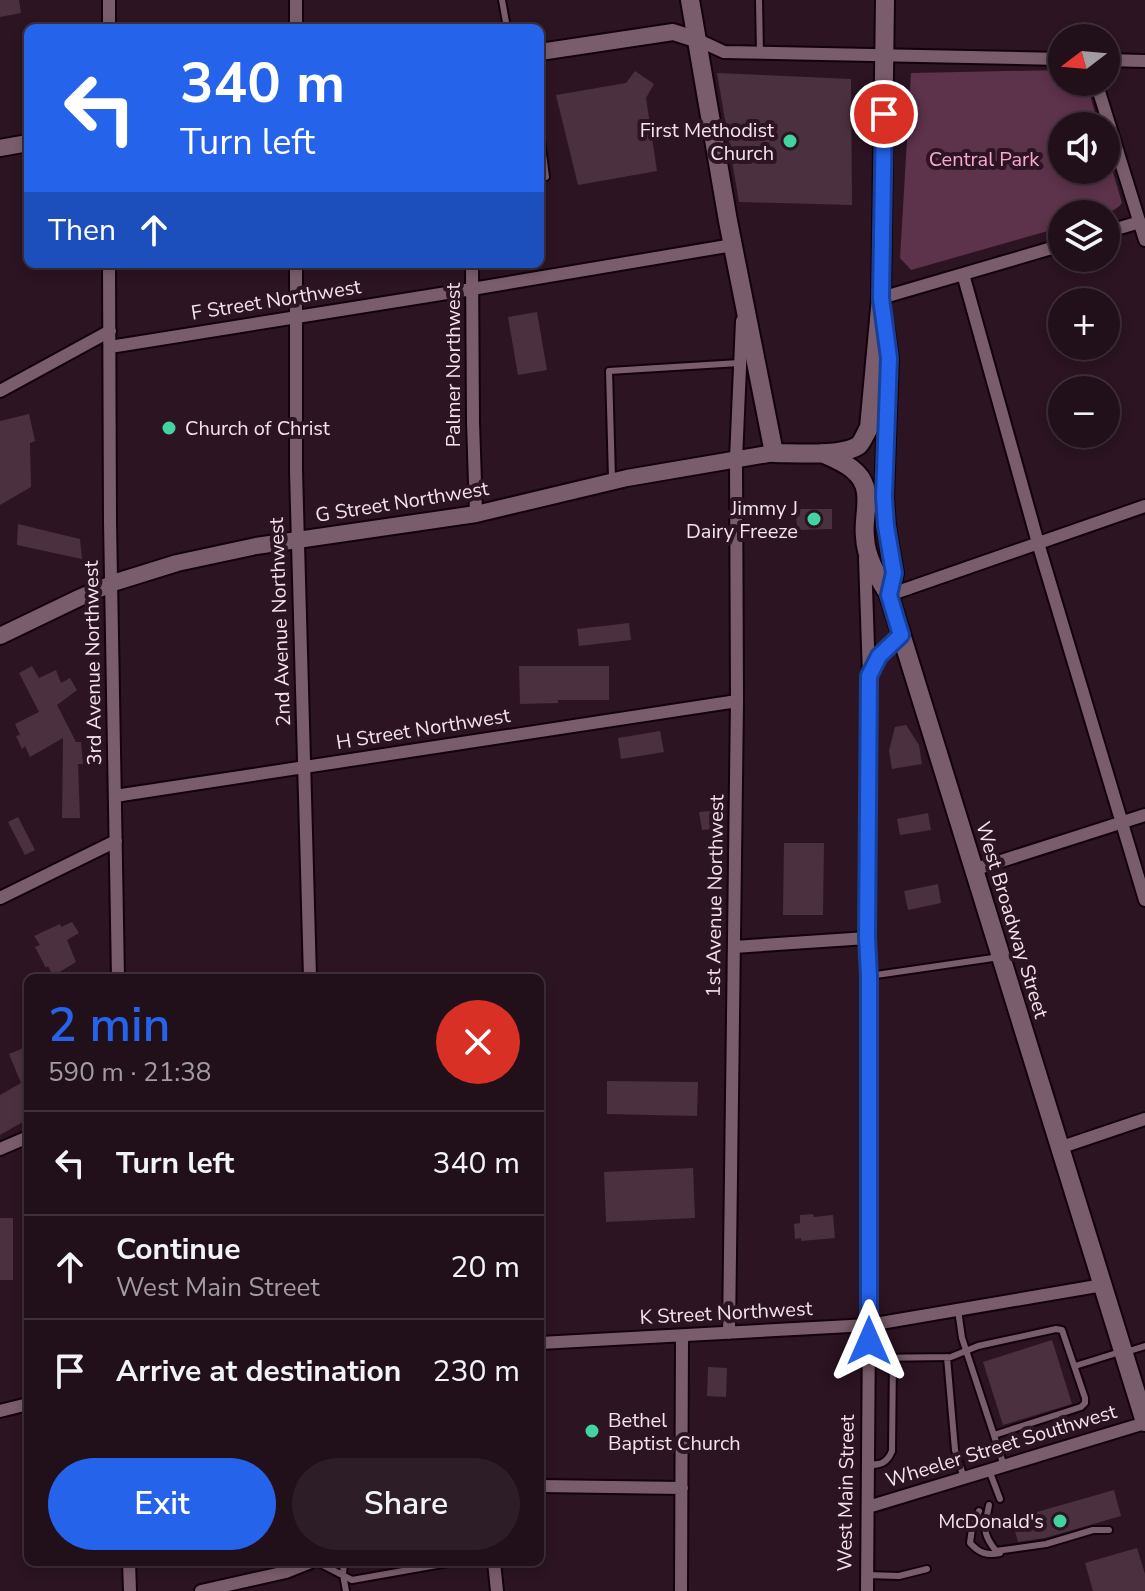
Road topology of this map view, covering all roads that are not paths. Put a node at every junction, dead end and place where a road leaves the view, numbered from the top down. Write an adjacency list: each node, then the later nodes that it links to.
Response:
1 (109, 0): 7 (street)
2 (296, 0): 8 (street)
3 (502, 0): 9 (lane)
4 (690, 0): 10 (main road)
5 (759, 0): 12 (lane)
6 (885, 0): 13 (main road)
7 (109, 24)
8 (296, 24)
9 (506, 24)
10 (698, 40): 11 (street); 12 (street); 26 (main road)
11 (544, 51)
12 (760, 53): 13 (street)
13 (885, 56): 14 (street); 33 (main road)
14 (1048, 59)
15 (1120, 60): 16 (street)
16 (1145, 61)
17 (1101, 96): 22 (street)
18 (24, 144): 19 (street)
19 (0, 148)
20 (544, 162): 21 (lane)
21 (546, 177)
22 (1140, 205): 23 (street)
23 (1140, 222): 24 (street); 25 (street)
24 (1120, 228)
25 (1145, 240)
26 (733, 245): 32 (street, F Street Northwest); 34 (main road)
27 (1048, 249): 31 (street)
28 (109, 268): 36 (street)
29 (296, 268): 35 (street, 2nd Avenue Northwest)
30 (472, 268): 32 (street, Palmer Northwest)
31 (963, 274): 33 (street); 48 (street)
32 (472, 289): 35 (street, F Street Northwest); 45 (street, Palmer Northwest)
33 (881, 298): 41 (main road); 50 (main road)
34 (744, 299): 38 (street); 40 (main road)
35 (296, 318): 37 (street, F Street Northwest); 47 (street, 2nd Avenue Northwest)
36 (110, 331): 37 (street, 3rd Avenue Northwest); 39 (street)
37 (110, 347): 49 (street, 3rd Avenue Northwest)
38 (739, 363): 42 (street); 43 (lane)
39 (0, 391)
40 (774, 453): 41 (main road, G Street Northwest); 42 (street, G Street Northwest)
41 (822, 453): 46 (main road, West Broadway Street)
42 (736, 459): 43 (street, G Street Northwest); 54 (street, 1st Avenue Northwest)
43 (612, 482): 45 (street, G Street Northwest)
44 (1145, 506): 48 (street)
45 (476, 514): 47 (street, G Street Northwest)
46 (865, 538): 50 (main road, West Broadway Street); 53 (street, West Main Street)
47 (298, 540): 49 (street, G Street Northwest); 55 (street, 2nd Avenue Northwest)
48 (1038, 543): 50 (street); 58 (street)
49 (111, 584): 52 (street, G Street Northwest); 56 (street, 3rd Avenue Northwest)
50 (889, 595): 51 (main road, West Broadway Street)
51 (901, 635): 53 (street); 60 (main road, West Broadway Street)
52 (0, 636)
53 (869, 676): 63 (street, West Main Street)
54 (737, 701): 55 (street, H Street Northwest); 64 (street, 1st Avenue Northwest)
55 (305, 767): 56 (street, H Street Northwest); 67 (street, 2nd Avenue Northwest)
56 (115, 796): 59 (street, 3rd Avenue Northwest)
57 (1145, 815): 58 (street)
58 (1122, 823): 60 (street); 62 (street)
59 (116, 841): 61 (street); 66 (street, 3rd Avenue Northwest)
60 (973, 870): 65 (main road, West Broadway Street)
61 (0, 898)
62 (1145, 900)
63 (867, 938): 64 (street); 68 (street, West Main Street)
64 (734, 947): 76 (street, 1st Avenue Northwest)
65 (1001, 957): 68 (lane); 71 (main road, West Broadway Street)
66 (118, 974)
67 (310, 974)
68 (869, 976): 75 (street, West Main Street)
69 (1145, 1119): 71 (street)
70 (24, 1139): 72 (street)
71 (1059, 1148): 73 (main road, West Broadway Street)
72 (0, 1149)
73 (1103, 1285): 74 (street, K Street Northwest); 81 (main road, West Broadway Street)
74 (958, 1310): 75 (street, K Street Northwest); 80 (lane)
75 (869, 1325): 76 (street, K Street Northwest); 83 (street, West Main Street)
76 (729, 1333): 77 (street, K Street Northwest)
77 (682, 1336): 78 (street, K Street Northwest); 95 (street)
78 (544, 1343)
79 (1145, 1346): 81 (lane)
80 (967, 1350): 82 (lane); 85 (lane); 89 (lane)
81 (1124, 1352): 85 (lane); 88 (main road, West Broadway Street)
82 (947, 1357): 84 (lane); 93 (lane)
83 (869, 1358): 84 (lane); 90 (street, West Main Street)
84 (893, 1358): 90 (lane)
85 (1075, 1366): 89 (lane)
86 (24, 1405): 87 (street)
87 (0, 1411)
88 (1145, 1423): 91 (street, Wheeler Street Southwest)
89 (994, 1435): 91 (lane)
90 (868, 1465): 98 (street, West Main Street)
91 (1004, 1466): 92 (street, Wheeler Street Southwest)
92 (989, 1470): 93 (street, Wheeler Street Southwest); 96 (lane)
93 (964, 1478): 98 (street, Wheeler Street Southwest)
94 (544, 1486): 95 (street)
95 (682, 1488): 115 (street)
96 (1000, 1499)
97 (989, 1505): 101 (lane)
98 (868, 1507): 110 (street, West Main Street)
99 (979, 1511): 101 (lane)
100 (1109, 1530): 101 (lane)
101 (1017, 1549)
102 (129, 1566): 111 (street)
103 (303, 1566): 112 (street)
104 (323, 1566): 109 (lane)
105 (344, 1566): 109 (lane)
106 (431, 1566): 109 (lane)
107 (494, 1566): 114 (street)
108 (927, 1569): 110 (lane)
109 (343, 1575): 113 (lane)
110 (867, 1575): 116 (street, West Main Street)
111 (130, 1591)
112 (201, 1591)
113 (346, 1591)
114 (495, 1591)
115 (681, 1591)
116 (867, 1591)

